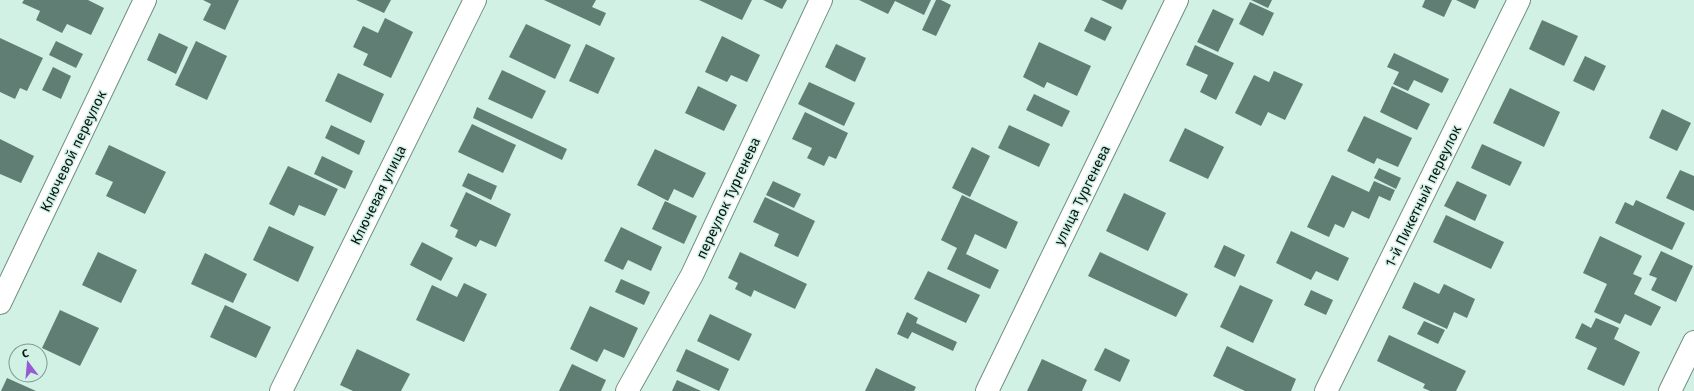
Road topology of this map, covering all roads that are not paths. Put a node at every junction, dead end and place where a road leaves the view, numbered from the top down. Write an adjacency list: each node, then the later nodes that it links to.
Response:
1 (145, 0): 6 (street, Ключевой переулок)
2 (475, 0): 8 (street, Ключевая улица)
3 (821, 0): 9 (street, переулок Тургенева)
4 (1177, 0): 10 (street, улица Тургенева)
5 (1520, 0): 11 (street, 1-й Пикетный переулок)
6 (0, 303)
7 (1694, 342): 12 (street)
8 (281, 391)
9 (627, 391)
10 (987, 391)
11 (1326, 391)
12 (1670, 391)

